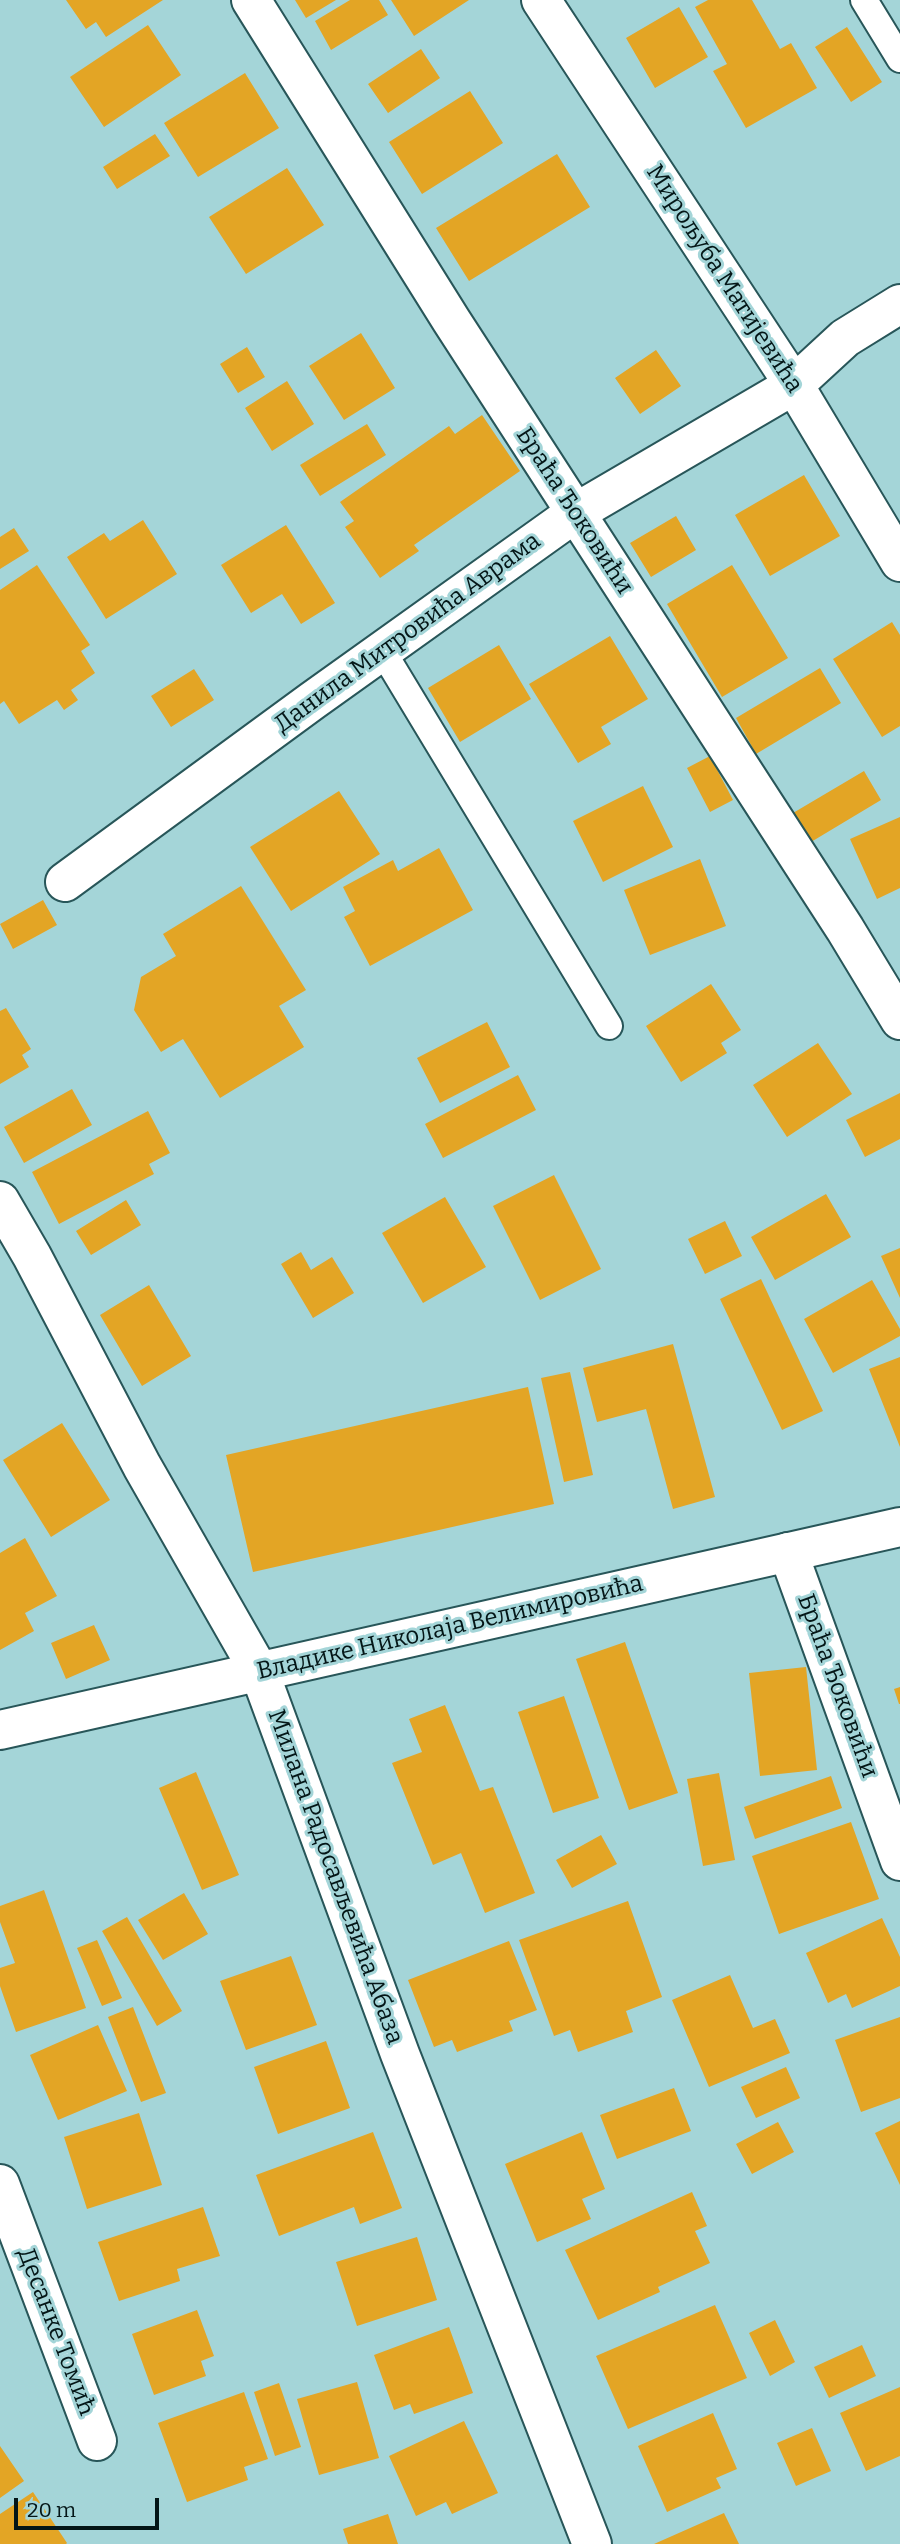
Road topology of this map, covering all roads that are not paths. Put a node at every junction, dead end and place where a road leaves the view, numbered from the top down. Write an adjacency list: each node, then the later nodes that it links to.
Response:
1 (251, 0): 7 (street, Браћа Ђоковићи)
2 (541, 0): 6 (street, Мирољуба Матијевића)
3 (864, 0): 4 (lane)
4 (900, 59)
5 (900, 304): 6 (street, Данила Митровића Аврама)
6 (794, 386): 7 (street, Данила Митровића Аврама); 8 (street, Мирољуба Матијевића)
7 (575, 513): 9 (street, Данила Митровића Аврама); 11 (street, Браћа Ђоковићи)
8 (900, 562)
9 (383, 652): 10 (street, Данила Митровића Аврама); 12 (lane)
10 (65, 882)
11 (900, 1020)
12 (609, 1026)
13 (0, 1201): 16 (street, Милана Радосављевића Абаза)
14 (900, 1527): 15 (street, Владике Николаја Велимировића)
15 (788, 1552): 16 (street, Владике Николаја Велимировића); 18 (street, Браћа Ђоковићи)
16 (259, 1671): 17 (street, Владике Николаја Велимировића); 21 (street, Милана Радосављевића Абаза)
17 (1, 1727)
18 (900, 1861)
19 (0, 2184): 20 (street, Десанке Томић)
20 (96, 2441)
21 (592, 2544)

